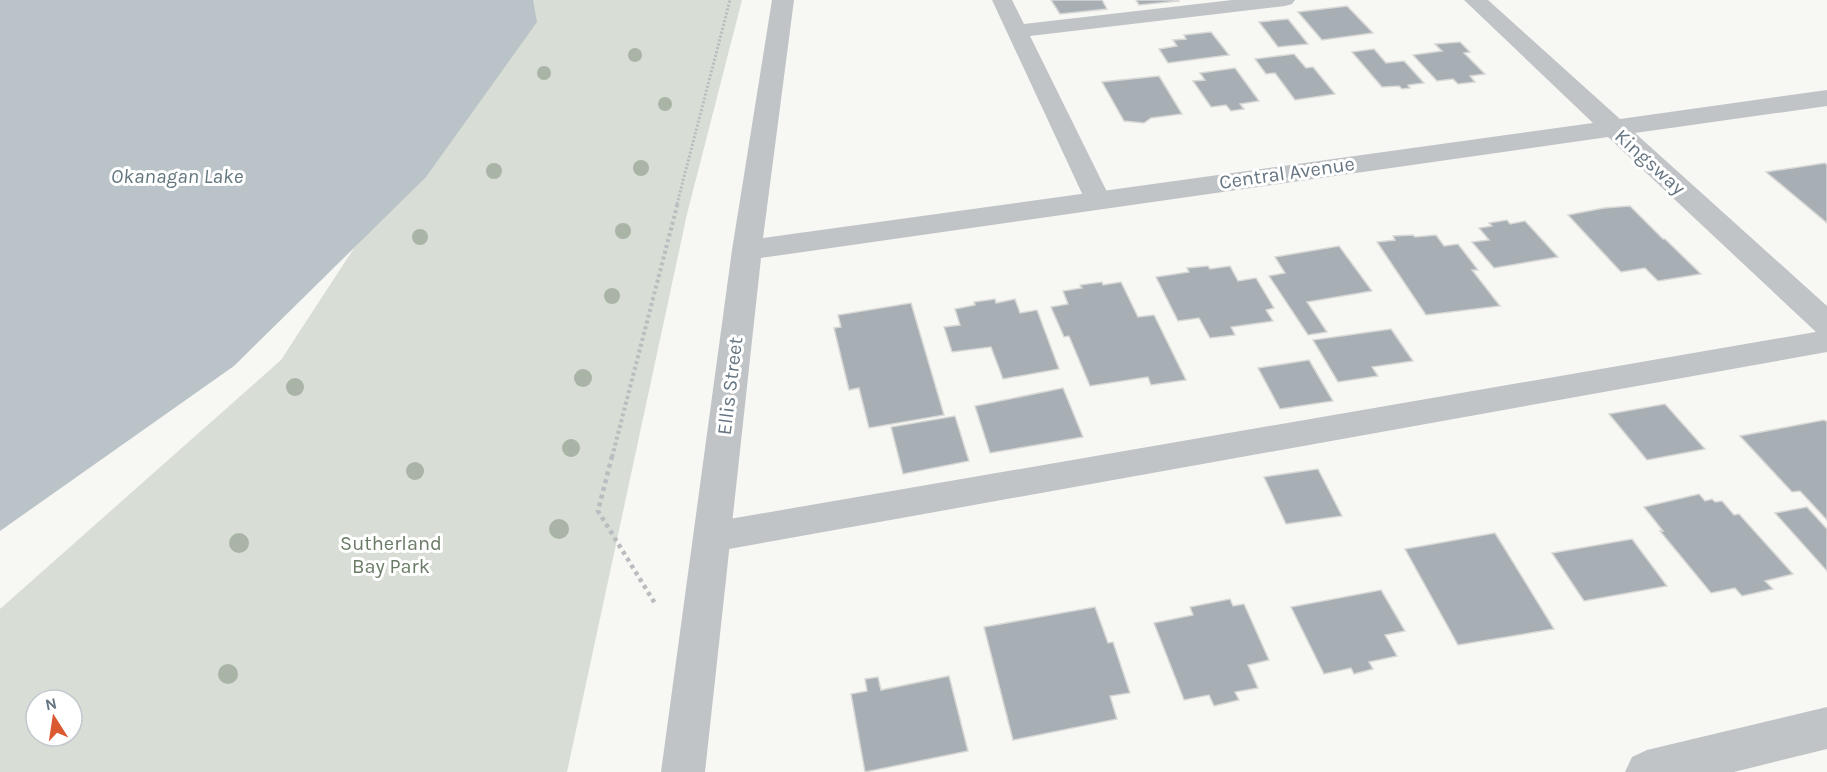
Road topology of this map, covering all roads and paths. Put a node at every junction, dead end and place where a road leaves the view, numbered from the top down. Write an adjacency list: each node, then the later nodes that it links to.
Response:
1 (730, 0): 14 (path)
2 (783, 0): 10 (street, Ellis Street)
3 (1002, 0): 6 (lane)
4 (1285, 0): 6 (lane)
5 (1474, 0): 8 (street, Kingsway)
6 (1017, 32): 9 (lane)
7 (1827, 98): 8 (street, Central Avenue)
8 (1612, 128): 9 (street, Central Avenue); 11 (street, Kingsway)
9 (1098, 200): 10 (street, Central Avenue)
10 (747, 250): 13 (street, Ellis Street)
11 (1827, 324)
12 (1827, 340): 13 (lane)
13 (712, 537): 16 (street, Ellis Street)
14 (659, 610)
15 (1827, 728): 17 (street)
16 (683, 772)
17 (1647, 772)

